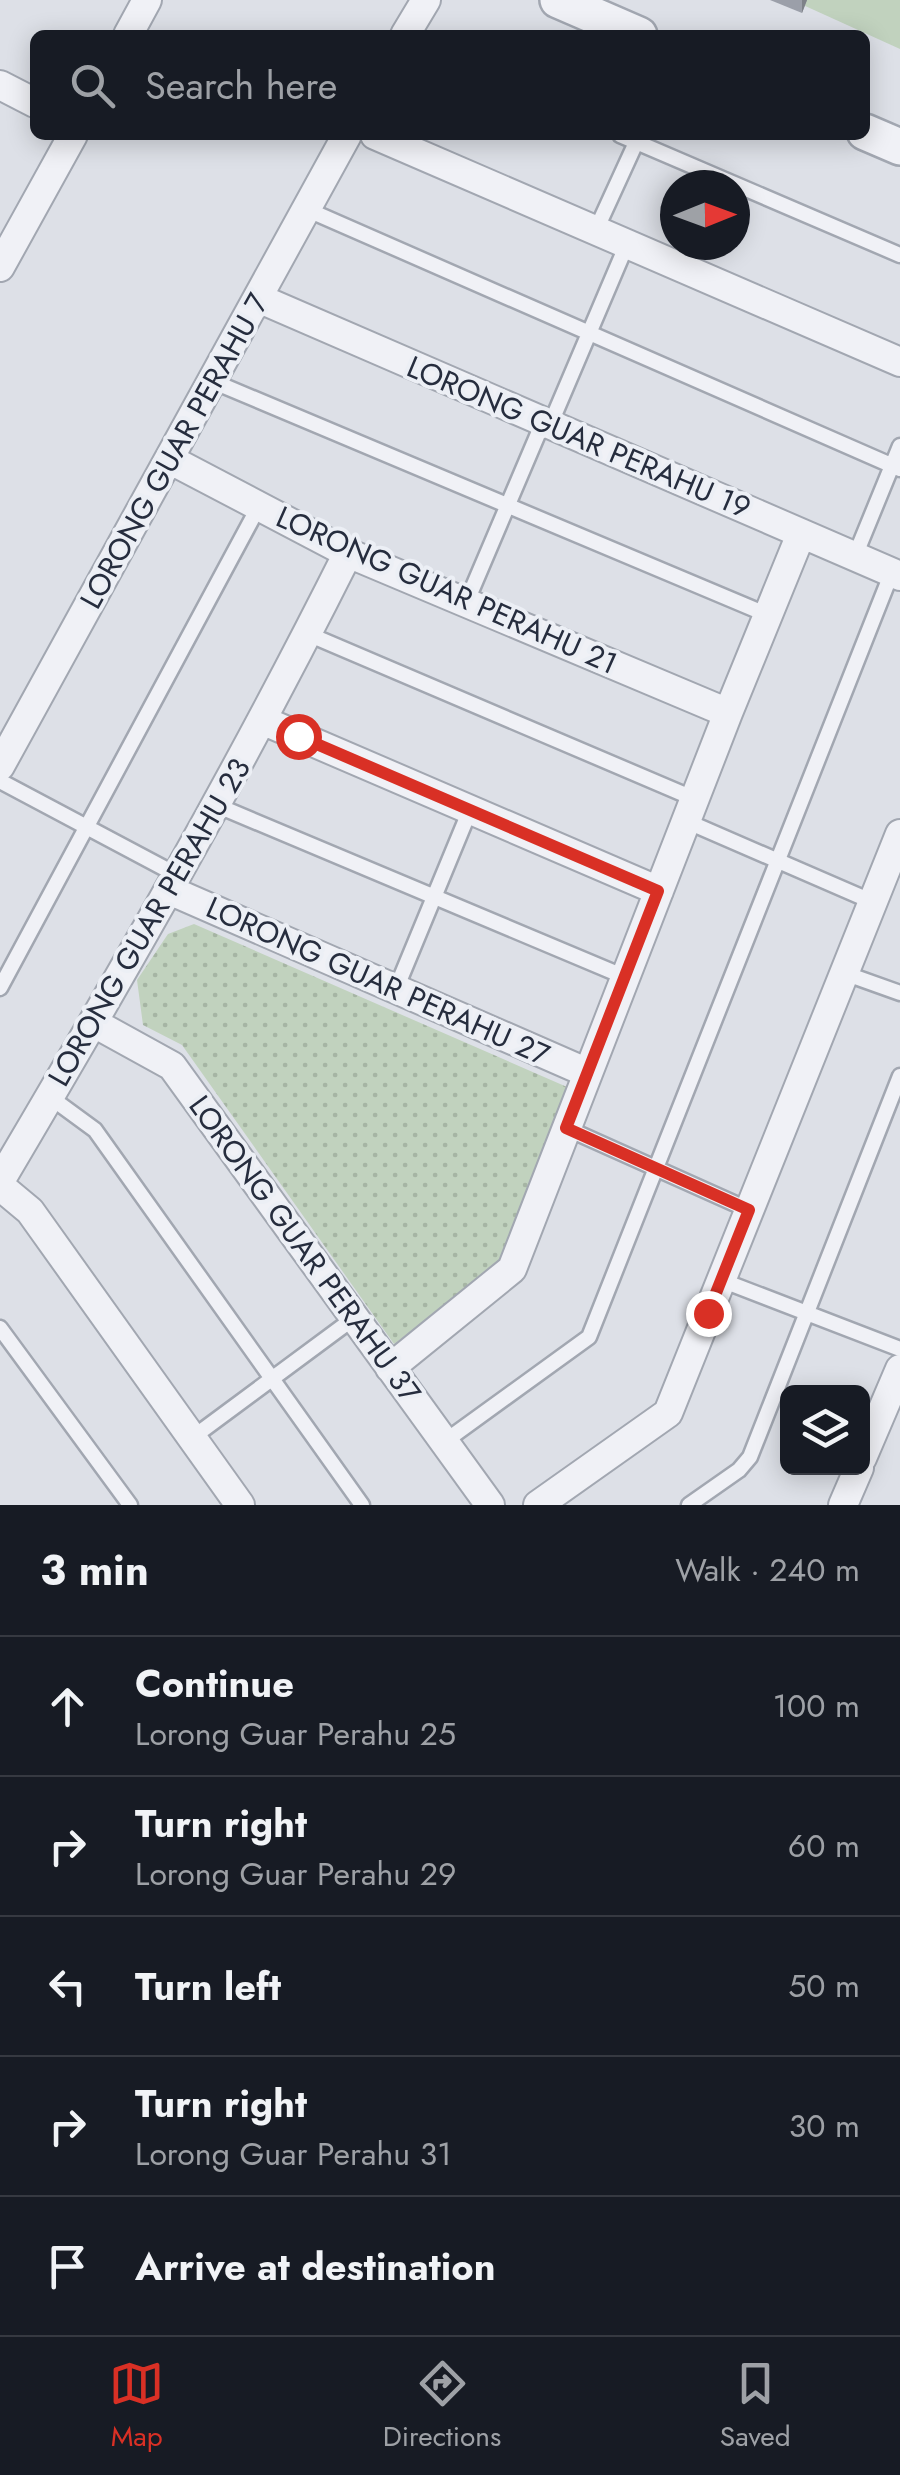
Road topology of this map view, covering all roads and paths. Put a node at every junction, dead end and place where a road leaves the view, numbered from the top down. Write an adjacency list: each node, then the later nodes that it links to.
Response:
1 (147, 0): 4 (street)
2 (426, 0): 5 (street)
3 (558, 0): 6 (street)
4 (131, 30)
5 (407, 30)
6 (627, 30)
7 (0, 85): 8 (street)
8 (30, 100)
9 (870, 134): 15 (street)
10 (69, 140): 20 (street)
11 (344, 140): 16 (street, LORONG GUAR PERAHU 7)
12 (388, 140): 17 (street)
13 (636, 140): 17 (lane)
14 (641, 140): 19 (lane)
15 (900, 147)
16 (306, 209): 21 (street, LORONG GUAR PERAHU 7); 22 (lane)
17 (596, 230): 18 (street)
18 (627, 244): 22 (lane); 23 (street)
19 (900, 255)
20 (0, 267)
21 (258, 298): 24 (street, LORONG GUAR PERAHU 7); 25 (street, LORONG GUAR PERAHU 19)
22 (588, 335): 25 (lane); 28 (lane)
23 (900, 362)
24 (212, 381): 27 (street, LORONG GUAR PERAHU 7); 30 (lane)
25 (550, 425): 30 (lane); 31 (street, LORONG GUAR PERAHU 19)
26 (900, 446): 28 (lane)
27 (169, 459): 29 (street, LORONG GUAR PERAHU 21); 40 (street, LORONG GUAR PERAHU 7)
28 (896, 468): 33 (lane)
29 (258, 506): 32 (street, LORONG GUAR PERAHU 21); 45 (lane)
30 (507, 507): 35 (lane); 36 (lane)
31 (802, 534): 33 (street, LORONG GUAR PERAHU 19); 36 (street)
32 (348, 552): 35 (street, LORONG GUAR PERAHU 21); 37 (street, LORONG GUAR PERAHU 23)
33 (855, 556): 34 (street, LORONG GUAR PERAHU 19)
34 (896, 574): 47 (lane)
35 (467, 602): 38 (street, LORONG GUAR PERAHU 21)
36 (768, 616): 38 (street)
37 (308, 634): 39 (street, LORONG GUAR PERAHU 23); 44 (lane)
38 (728, 713): 44 (street)
39 (264, 721): 42 (street, LORONG GUAR PERAHU 23); 43 (street)
40 (0, 766)
41 (0, 781): 45 (lane)
42 (216, 805): 48 (street, LORONG GUAR PERAHU 23); 50 (lane)
43 (470, 810): 49 (street); 50 (lane)
44 (690, 810): 47 (lane); 49 (street)
45 (86, 828): 48 (lane); 54 (lane)
46 (900, 834): 51 (street)
47 (778, 860): 51 (lane); 62 (lane)
48 (173, 882): 55 (street, LORONG GUAR PERAHU 27); 57 (street, LORONG GUAR PERAHU 23)
49 (658, 891): 53 (street)
50 (434, 896): 53 (lane); 55 (lane)
51 (873, 902): 52 (street)
52 (844, 973): 56 (lane); 64 (street)
53 (626, 977): 58 (street)
54 (0, 988)
55 (396, 989): 58 (street, LORONG GUAR PERAHU 27)
56 (900, 993)
57 (94, 1023): 60 (street, LORONG GUAR PERAHU 23); 67 (street, LORONG GUAR PERAHU 37)
58 (588, 1073): 61 (street)
59 (900, 1076): 66 (lane)
60 (50, 1096): 63 (street, LORONG GUAR PERAHU 23); 72 (lane)
61 (566, 1128): 62 (lane); 70 (street)
62 (656, 1167): 64 (lane); 75 (lane)
63 (0, 1184): 73 (street)
64 (749, 1210): 65 (street)
65 (721, 1280): 66 (lane); 81 (street)
66 (806, 1312): 69 (lane); 82 (lane)
67 (354, 1318): 70 (street, LORONG GUAR PERAHU 37); 72 (lane)
68 (0, 1328): 77 (lane)
69 (900, 1349)
70 (390, 1368): 75 (street, LORONG GUAR PERAHU 37)
71 (900, 1369): 74 (street)
72 (272, 1378): 73 (lane); 79 (lane)
73 (192, 1438): 78 (street)
74 (870, 1439)
75 (444, 1442): 80 (street, LORONG GUAR PERAHU 37)
76 (855, 1475): 83 (street)
77 (130, 1505)
78 (240, 1505)
79 (362, 1505)
80 (490, 1505)
81 (538, 1505)
82 (689, 1505)
83 (843, 1505)

